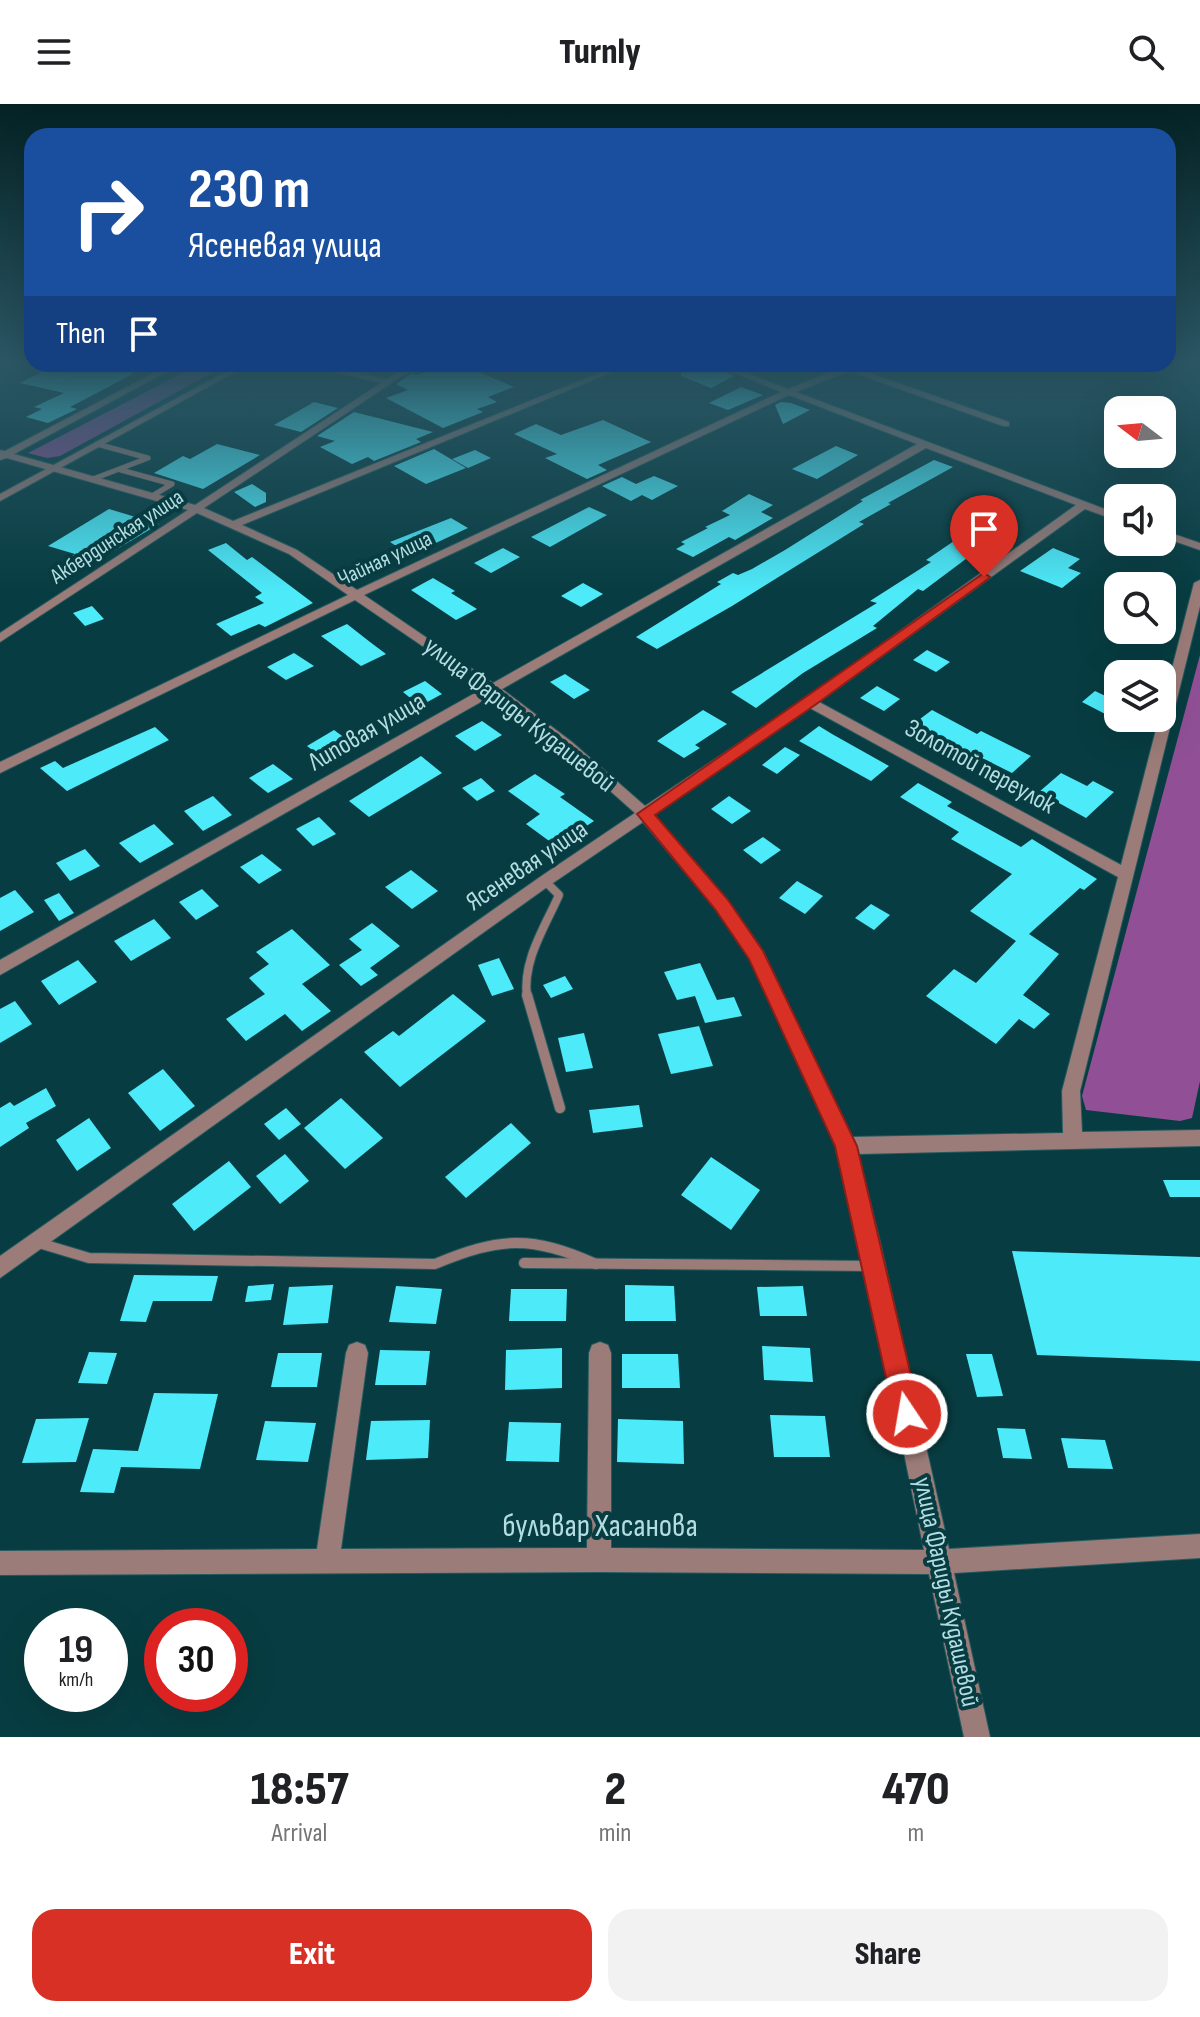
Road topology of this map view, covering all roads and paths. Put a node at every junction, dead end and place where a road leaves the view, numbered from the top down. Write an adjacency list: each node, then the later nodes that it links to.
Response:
1 (30, 440): 9 (street)
2 (104, 440): 7 (street)
3 (300, 440): 16 (street, Акбердинская улица)
4 (441, 440): 18 (street)
5 (685, 440): 22 (street, Чайная улица)
6 (915, 440): 8 (street)
7 (97, 444): 10 (street); 11 (lane)
8 (925, 444): 15 (street); 24 (street, Липовая улица)
9 (2, 455): 10 (street, улица Фариды Кудашевой)
10 (55, 467): 12 (street, улица Фариды Кудашевой); 14 (street)
11 (120, 470): 12 (lane); 13 (lane)
12 (93, 479): 13 (street, улица Фариды Кудашевой)
13 (152, 496): 16 (street, улица Фариды Кудашевой)
14 (0, 498)
15 (1083, 505): 17 (street); 25 (street, Ясеневая улица)
16 (197, 509): 18 (street, улица Фариды Кудашевой); 23 (street, Акбердинская улица)
17 (1104, 513)
18 (236, 524): 22 (street, улица Фариды Кудашевой)
19 (1176, 538): 20 (street)
20 (1200, 547)
21 (1200, 583): 28 (street)
22 (356, 595): 24 (street, улица Фариды Кудашевой); 26 (street, Чайная улица)
23 (0, 638)
24 (492, 688): 27 (street, улица Фариды Кудашевой); 30 (street, Липовая улица)
25 (810, 702): 27 (street, Ясеневая улица); 28 (street, Золотой переулок)
26 (0, 768)
27 (645, 814): 29 (street, Ясеневая улица); 34 (street, улица Фариды Кудашевой)
28 (1126, 875): 33 (street)
29 (545, 881): 31 (lane); 35 (street, Ясеневая улица)
30 (0, 968)
31 (560, 1108)
32 (1200, 1138): 33 (street)
33 (1073, 1139): 34 (street)
34 (846, 1146): 38 (street, улица Фариды Кудашевой)
35 (34, 1242): 37 (lane); 39 (street, Ясеневая улица)
36 (524, 1263): 37 (lane)
37 (596, 1264): 38 (lane)
38 (875, 1266): 45 (street, улица Фариды Кудашевой)
39 (0, 1268)
40 (357, 1353): 44 (street)
41 (600, 1353): 43 (street)
42 (1200, 1546): 45 (street, бульвар Хасанова)
43 (599, 1560): 44 (street, бульвар Хасанова); 45 (street, бульвар Хасанова)
44 (327, 1561): 46 (street, бульвар Хасанова)
45 (939, 1562): 47 (street, улица Фариды Кудашевой)
46 (0, 1563)
47 (977, 1737)

